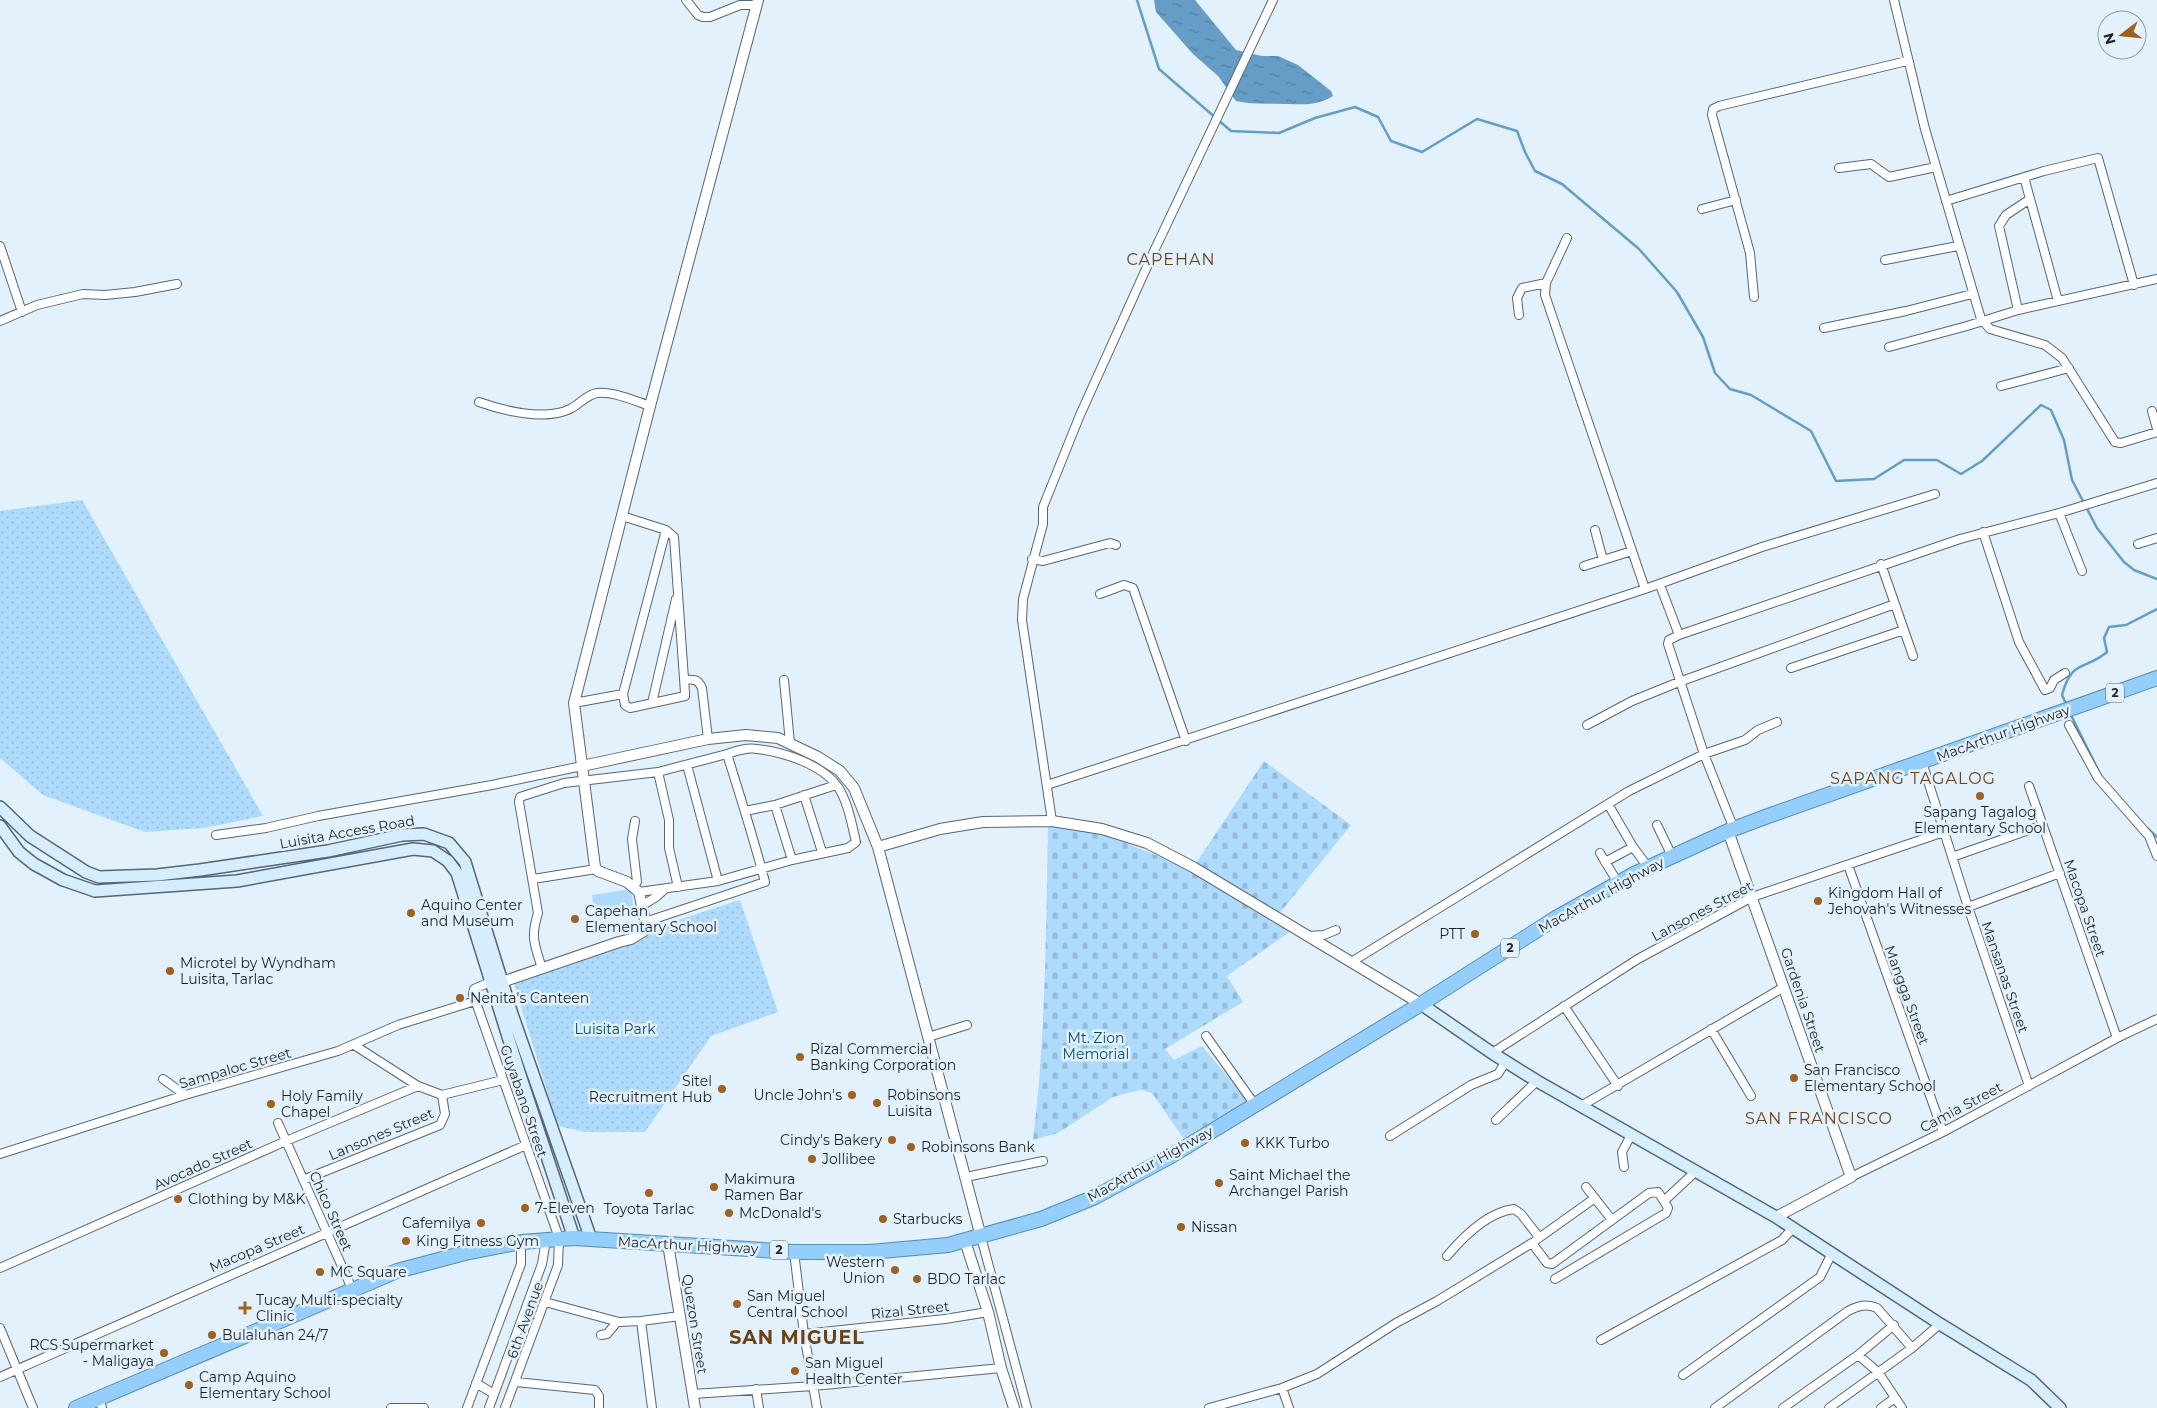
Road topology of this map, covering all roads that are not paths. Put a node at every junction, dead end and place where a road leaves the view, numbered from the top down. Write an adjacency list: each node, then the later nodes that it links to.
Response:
1 (686, 0): 4 (street)
2 (1273, 0): 48 (street)
3 (1894, 0): 5 (street)
4 (757, 2): 34 (street)
5 (1907, 61): 6 (street); 10 (street)
6 (1936, 167): 7 (street); 11 (street)
7 (1839, 168)
8 (2024, 177): 9 (street); 11 (street); 20 (street)
9 (2030, 199): 23 (street); 24 (street)
10 (1736, 200): 12 (street); 22 (street)
11 (1946, 201): 15 (street)
12 (1702, 209)
13 (1567, 238): 18 (street)
14 (0, 246): 25 (street)
15 (1958, 246): 16 (street); 21 (street)
16 (1885, 260)
17 (2157, 279): 20 (street)
18 (1546, 283): 26 (street); 47 (street)
19 (177, 284): 25 (street)
20 (2134, 285): 23 (street)
21 (1972, 294): 28 (street); 29 (street)
22 (1754, 297)
23 (2058, 301): 24 (street)
24 (2018, 310): 28 (street)
25 (22, 312): 27 (street)
26 (1519, 315)
27 (0, 321)
28 (1982, 322): 30 (street); 31 (street)
29 (1824, 328)
30 (1889, 347)
31 (2069, 368): 32 (street); 36 (street)
32 (2001, 386)
33 (479, 402): 34 (street)
34 (650, 406): 40 (street)
35 (2152, 411): 36 (street)
36 (2157, 430)
37 (2157, 483): 39 (street)
38 (1935, 494): 53 (street)
39 (2059, 513): 43 (street); 52 (street)
40 (622, 516): 41 (street); 68 (street)
41 (666, 530): 55 (street); 67 (street)
42 (1595, 530): 49 (street)
43 (1984, 532): 50 (street); 62 (street)
44 (2157, 538): 45 (street)
45 (2138, 544)
46 (1116, 545): 48 (street)
47 (1632, 551): 49 (street); 54 (street)
48 (1032, 559): 84 (street)
49 (1603, 560): 51 (street)
50 (1881, 564): 57 (street); 59 (street)
51 (1584, 566)
52 (2082, 572)
53 (1660, 585): 54 (street); 59 (street)
54 (1645, 589): 74 (street)
55 (678, 590): 64 (street); 69 (street)
56 (1100, 594): 74 (street)
57 (1895, 604): 58 (street); 66 (street)
58 (1904, 630): 60 (street); 61 (street)
59 (1679, 635): 66 (street)
60 (1913, 656)
61 (1791, 668)
62 (2065, 674)
63 (2157, 678): 78 (highway, MacArthur Highway / 2)
64 (684, 680): 69 (street); 73 (street)
65 (784, 680): 75 (street)
66 (1679, 682): 71 (street); 77 (street)
67 (622, 694): 68 (street); 69 (street)
68 (574, 703): 80 (street)
69 (652, 703)
70 (1777, 722): 77 (street)
71 (1587, 725)
72 (2069, 725): 104 (street)
73 (708, 739): 75 (street); 80 (street)
74 (1186, 741): 84 (street)
75 (790, 743): 99 (street)
76 (727, 754): 79 (street); 83 (street); 90 (street)
77 (1704, 754): 87 (street); 96 (street)
78 (1922, 762): 96 (highway, MacArthur Highway / 2); 97 (street, Mansanas Street)
79 (687, 765): 81 (street); 114 (street)
80 (582, 766): 82 (street); 98 (street)
81 (658, 772): 82 (street); 116 (street)
82 (583, 780): 111 (street); 113 (street)
83 (836, 785): 86 (street); 101 (street)
84 (1047, 785): 91 (street)
85 (2029, 786): 94 (street, Macopa Street)
86 (804, 795): 88 (street); 101 (street)
87 (1608, 804): 100 (street); 125 (street)
88 (775, 805): 90 (street); 106 (street)
89 (0, 806): 128 (main road, Luisita Access Road)
90 (745, 811): 109 (street)
91 (1052, 820): 99 (street); 124 (street)
92 (635, 821): 117 (street)
93 (1656, 825): 103 (street)
94 (2043, 825): 105 (street); 112 (street, Macopa Street)
95 (0, 826): 127 (main road, Luisita Access Road)
96 (1731, 830): 103 (highway, MacArthur Highway / 2); 119 (street, Gardenia Street)
97 (1944, 832): 105 (street, Mansanas Street); 108 (street, Lansones Street)
98 (216, 835)
99 (878, 847): 138 (street)
100 (1633, 847): 107 (street); 110 (street)
101 (822, 852): 106 (street)
102 (1600, 853): 107 (street)
103 (1672, 856): 110 (highway, MacArthur Highway / 2)
104 (2157, 856)
105 (1952, 857): 121 (street, Mansanas Street)
106 (792, 860): 109 (street)
107 (1605, 862): 115 (street)
108 (1848, 865): 119 (street, Lansones Street); 156 (street, Mangga Street)
109 (761, 868): 114 (street); 122 (street)
110 (1648, 868): 115 (highway, MacArthur Highway / 2)
111 (596, 870): 113 (street); 117 (street)
112 (2060, 873): 121 (street); 139 (street, Macopa Street)
113 (533, 879): 126 (street)
114 (718, 881): 116 (street)
115 (1618, 883): 131 (highway, MacArthur Highway / 2)
116 (678, 886): 118 (street)
117 (636, 889): 118 (street); 120 (street)
118 (665, 889): 120 (street)
119 (1752, 897): 129 (street, Gardenia Street); 132 (street, Lansones Street)
120 (643, 905): 122 (street)
121 (1968, 906): 148 (street, Mansanas Street)
122 (645, 922): 126 (street)
123 (1336, 930): 124 (street)
124 (1308, 936): 125 (street)
125 (1353, 962): 131 (street)
126 (542, 969): 128 (street)
127 (490, 982): 128 (street); 130 (street); 176 (main road, Luisita Access Road)
128 (502, 982): 178 (main road, Luisita Access Road)
129 (1784, 988): 136 (street); 166 (street, Gardenia Street)
130 (475, 1001): 140 (street, Sampaloc Street); 144 (street, Guyabano Street)
131 (1421, 1004): 141 (main road); 152 (highway, MacArthur Highway / 2)
132 (1564, 1006): 141 (street, Lansones Street); 147 (street)
133 (2155, 1020): 135 (street); 139 (street, Camia Street)
134 (967, 1025): 138 (street)
135 (2157, 1028)
136 (1711, 1029): 147 (street); 151 (street)
137 (1206, 1036): 152 (street)
138 (928, 1037): 165 (street)
139 (2118, 1038): 148 (street, Camia Street)
140 (354, 1045): 146 (street); 149 (street, Sampaloc Street)
141 (1492, 1053): 142 (main road)
142 (1506, 1061): 145 (main road); 158 (street)
143 (164, 1079): 149 (street)
144 (504, 1080): 150 (street); 160 (street, Guyabano Street)
145 (1538, 1081): 153 (main road); 154 (street)
146 (418, 1086): 150 (street); 159 (street, Avocado Street)
147 (1618, 1086): 153 (street)
148 (2029, 1086): 156 (street, Camia Street)
149 (185, 1095): 161 (street, Sampaloc Street)
150 (442, 1095): 167 (street, Lansones Street)
151 (1751, 1096)
152 (1255, 1105): 179 (highway, MacArthur Highway / 2)
153 (1581, 1106): 157 (main road)
154 (1496, 1120)
155 (278, 1123): 159 (street, Chico Street)
156 (1943, 1132): 166 (street, Camia Street)
157 (1631, 1135): 163 (street); 164 (main road)
158 (1390, 1136)
159 (286, 1141): 167 (street, Chico Street); 186 (street, Avocado Street)
160 (526, 1144): 173 (street, Macopa Street); 177 (street, Guyabano Street)
161 (0, 1154)
162 (1043, 1161): 165 (street)
163 (1624, 1167)
164 (1693, 1174): 170 (street); 171 (main road)
165 (966, 1177): 179 (street)
166 (1851, 1178): 171 (street, Camia Street)
167 (303, 1180): 173 (street, Chico Street)
168 (1586, 1187): 169 (street)
169 (1594, 1198): 172 (street); 175 (street)
170 (1664, 1201): 172 (street); 187 (street)
171 (1776, 1217): 174 (main road)
172 (1612, 1220): 181 (street)
173 (326, 1232): 188 (street, Chico Street); 203 (street, Macopa Street)
174 (1790, 1232): 185 (main road); 199 (street)
175 (1539, 1237): 181 (street); 184 (street)
176 (574, 1238): 177 (highway, MacArthur Highway / 2); 178 (highway, MacArthur Highway / 2)
177 (552, 1239): 180 (highway, MacArthur Highway / 2); 189 (street, 6th Avenue); 212 (street)
178 (591, 1239): 182 (highway, MacArthur Highway / 2)
179 (973, 1239): 183 (highway, MacArthur Highway / 2); 190 (street); 216 (street)
180 (521, 1242): 188 (highway, MacArthur Highway / 2); 208 (street)
181 (1532, 1243): 210 (street)
182 (668, 1244): 183 (highway, MacArthur Highway / 2); 191 (street, Quezon Street)
183 (794, 1252): 197 (street)
184 (1447, 1256)
185 (1832, 1256): 194 (main road); 205 (street)
186 (0, 1268)
187 (1555, 1279)
188 (353, 1291): 215 (highway, MacArthur Highway / 2)
189 (545, 1302): 193 (street); 207 (street, 6th Avenue)
190 (988, 1312): 197 (street, Rizal Street); 202 (street)
191 (680, 1316): 192 (street); 213 (street, Quezon Street)
192 (641, 1321): 193 (street); 225 (street)
193 (617, 1322): 198 (street)
194 (1940, 1324): 200 (street); 236 (main road)
195 (1894, 1325): 200 (street); 201 (street); 231 (street)
196 (0, 1328): 203 (street)
197 (804, 1334): 209 (street)
198 (601, 1336)
199 (1601, 1340)
200 (1912, 1348): 204 (street)
201 (1858, 1355): 204 (street); 232 (street)
202 (1001, 1368): 209 (street); 216 (street)
203 (18, 1369): 206 (street, Macopa Street); 217 (street)
204 (1878, 1372): 214 (street); 233 (street)
205 (1683, 1375)
206 (0, 1376)
207 (516, 1382): 223 (street, 6th Avenue); 224 (street)
208 (476, 1383): 212 (street); 221 (street)
209 (813, 1386): 211 (street); 228 (street)
210 (1282, 1388): 229 (street); 230 (street)
211 (756, 1389): 213 (street); 227 (street)
212 (494, 1394): 222 (street)
213 (693, 1394): 226 (street, Quezon Street)
214 (1895, 1398): 234 (street); 235 (street)
215 (101, 1403): 218 (highway, MacArthur Highway / 2)
216 (1021, 1407)
217 (33, 1408)
218 (76, 1408)
219 (391, 1408): 220 (street)
220 (424, 1408)
221 (467, 1408)
222 (489, 1408)
223 (505, 1408)
224 (599, 1408)
225 (652, 1408)
226 (695, 1408)
227 (759, 1408)
228 (816, 1408)
229 (1209, 1408)
230 (1289, 1408)
231 (1714, 1408)
232 (1783, 1408)
233 (1829, 1408)
234 (1881, 1408)
235 (1902, 1408)
236 (2060, 1408)

